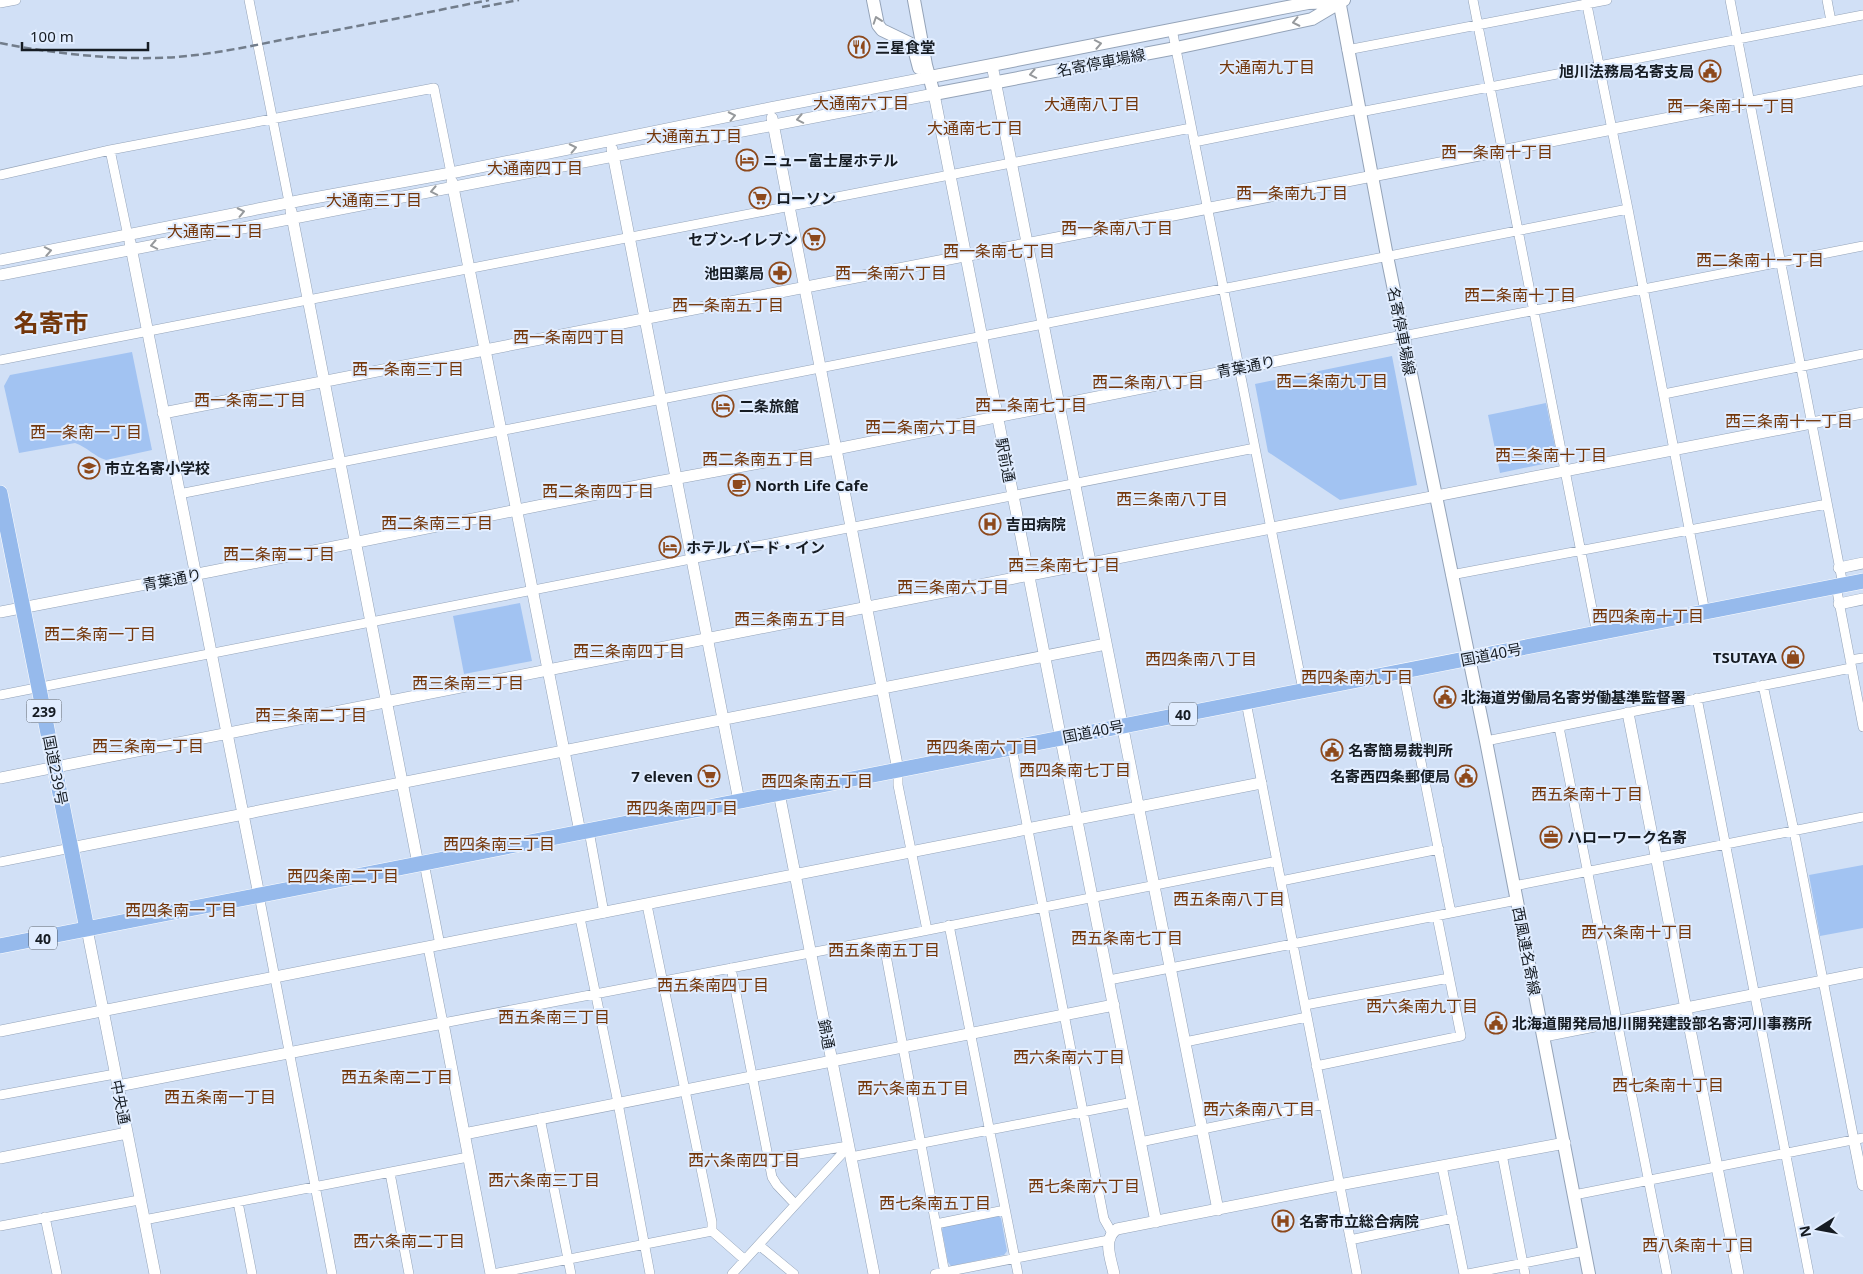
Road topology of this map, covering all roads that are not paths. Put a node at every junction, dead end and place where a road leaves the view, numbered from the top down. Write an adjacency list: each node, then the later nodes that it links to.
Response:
1 (16, 0): 11 (street)
2 (249, 0): 29 (street)
3 (873, 0): 21 (main road, one-way to 3)
4 (914, 0): 21 (main road)
5 (1473, 0): 14 (street)
6 (1607, 0): 10 (street)
7 (1730, 0): 16 (street)
8 (1827, 0): 13 (street)
9 (1341, 1): 15 (main road, 名寄停車場線); 17 (main road, 名寄停車場線, one-way to 17); 18 (main road, 名寄停車場線)
10 (1586, 2): 14 (street); 20 (street)
11 (0, 3)
12 (1863, 15): 13 (street)
13 (1831, 21): 16 (street)
14 (1478, 25): 18 (street); 24 (street)
15 (1172, 30): 17 (street); 19 (main road, 名寄停車場線, one-way to 15)
16 (1738, 38): 20 (street); 26 (street)
17 (1176, 48): 23 (main road, 名寄停車場線, one-way to 23); 31 (street)
18 (1347, 50): 28 (main road, 名寄停車場線)
19 (992, 65): 21 (main road, 名寄停車場線); 23 (street)
20 (1599, 65): 24 (street); 32 (street)
21 (930, 77): 25 (main road); 27 (street)
22 (1863, 80): 26 (street)
23 (995, 82): 25 (main road, 名寄停車場線); 38 (street)
24 (1489, 87): 28 (street); 36 (street)
25 (934, 94): 30 (street, one-way to 30); 41 (street, 駅前通)
26 (1751, 102): 32 (street); 58 (street)
27 (770, 108): 30 (street); 33 (street, one-way to 27)
28 (1360, 110): 34 (street); 42 (main road, 名寄停車場線)
29 (272, 120): 35 (street); 39 (street); 44 (street)
30 (774, 124): 37 (street); 45 (street)
31 (1191, 128): 34 (street); 38 (street)
32 (1612, 130): 36 (street); 47 (street)
33 (610, 140): 37 (street); 39 (street, one-way to 33)
34 (1194, 142): 46 (street)
35 (110, 150): 40 (street); 50 (street)
36 (1502, 150): 42 (street); 49 (street)
37 (613, 156): 43 (street); 51 (street)
38 (1011, 163): 41 (street); 52 (street)
39 (451, 173): 43 (street); 44 (street)
40 (0, 175)
41 (950, 175): 45 (street); 55 (street, 駅前通)
42 (1372, 175): 46 (street); 56 (main road, 名寄停車場線)
43 (454, 188): 48 (street, one-way to 48); 59 (street)
44 (289, 202): 48 (street); 50 (street, one-way to 44)
45 (790, 207): 51 (street); 61 (street)
46 (1208, 207): 52 (street); 62 (street)
47 (1628, 209): 49 (street); 63 (street)
48 (292, 218): 54 (street, one-way to 54); 64 (street)
49 (1518, 230): 56 (street); 65 (street)
50 (128, 236): 54 (street); 57 (street, one-way to 50)
51 (630, 238): 59 (street); 66 (street)
52 (1027, 243): 55 (street); 67 (street)
53 (1863, 246): 58 (street)
54 (131, 249): 60 (street); 68 (street)
55 (966, 256): 61 (street); 69 (street, 駅前通)
56 (1387, 256): 62 (street); 70 (main road, 名寄停車場線)
57 (0, 260)
58 (1781, 263): 63 (street); 74 (street)
59 (470, 269): 64 (street); 71 (street)
60 (0, 275)
61 (805, 286): 66 (street); 75 (street)
62 (1223, 289): 67 (street); 76 (street)
63 (1644, 289): 65 (street); 78 (street)
64 (307, 301): 68 (street); 77 (street)
65 (1533, 310): 70 (street); 90 (street)
66 (645, 318): 71 (street); 79 (street)
67 (1043, 324): 69 (street); 80 (street)
68 (147, 332): 73 (street); 81 (street)
69 (982, 336): 75 (street); 83 (street, 駅前通)
70 (1403, 336): 76 (street, 青葉通り); 96 (main road, 名寄停車場線)
71 (486, 350): 77 (street); 85 (street)
72 (1863, 354): 74 (street)
73 (0, 360)
74 (1800, 367): 78 (street); 84 (street)
75 (821, 368): 79 (street); 87 (street)
76 (1239, 368): 80 (street, 青葉通り); 86 (street)
77 (323, 381): 81 (street); 89 (street)
78 (1664, 394): 88 (street)
79 (661, 399): 85 (street); 91 (street)
80 (1058, 404): 83 (street, 青葉通り); 92 (street)
81 (163, 413): 94 (street)
82 (1863, 413): 84 (street)
83 (998, 416): 87 (street, 青葉通り); 95 (street, 駅前通)
84 (1811, 423): 88 (street); 97 (street)
85 (500, 430): 89 (street); 98 (street)
86 (1255, 448): 92 (street); 101 (street)
87 (836, 449): 91 (street, 青葉通り); 100 (street)
88 (1673, 450): 90 (street); 102 (street)
89 (340, 462): 94 (street); 103 (street)
90 (1565, 471): 96 (street); 104 (street)
91 (676, 479): 98 (street, 青葉通り); 105 (street)
92 (1074, 484): 95 (street); 106 (street)
93 (0, 493): 99 (highway, 国道239号 / 239)
94 (179, 494): 109 (street)
95 (1013, 496): 100 (street); 110 (street, 駅前通)
96 (1435, 496): 101 (street); 111 (main road, 名寄停車場線)
97 (1827, 504): 102 (street); 108 (street)
98 (516, 510): 103 (street, 青葉通り); 114 (street)
99 (3, 527): 117 (highway, 国道239号 / 239)
100 (852, 528): 105 (street); 118 (street)
101 (1270, 529): 106 (street); 135 (street)
102 (1688, 531): 104 (street); 120 (street)
103 (355, 542): 109 (street, 青葉通り); 121 (street)
104 (1580, 551): 111 (street); 122 (street)
105 (692, 560): 114 (street); 123 (street)
106 (1090, 563): 110 (street); 124 (street)
107 (1863, 563): 108 (street)
108 (1840, 568): 113 (street)
109 (195, 574): 117 (street, 青葉通り); 125 (street)
110 (1029, 575): 118 (street); 126 (street, 駅前通)
111 (1451, 575): 127 (main road, 名寄停車場線)
112 (1863, 581): 113 (highway, 国道40号 / 40)
113 (1840, 585): 116 (street); 120 (highway, 国道40号 / 40)
114 (531, 591): 121 (street); 130 (street)
115 (1863, 599): 116 (street)
116 (1839, 604): 129 (street)
117 (23, 607): 119 (street, 青葉通り); 133 (highway, 国道239号 / 239)
118 (867, 608): 123 (street); 134 (street)
119 (0, 612)
120 (1705, 612): 122 (highway, 国道40号 / 40)
121 (371, 622): 125 (street); 139 (street)
122 (1597, 634): 127 (highway, 国道40号 / 40)
123 (708, 640): 130 (street); 141 (street)
124 (1106, 644): 126 (street); 142 (street)
125 (210, 654): 133 (street); 145 (street)
126 (1045, 656): 134 (street); 146 (street, 駅前通)
127 (1469, 658): 131 (highway, 国道40号 / 40); 147 (main road, 西風連名寄線)
128 (1863, 658): 129 (street)
129 (1850, 664): 132 (street); 144 (street)
130 (548, 671): 139 (street); 149 (street)
131 (1403, 671): 135 (highway, 国道40号 / 40); 166 (street)
132 (1763, 685): 137 (street); 162 (street)
133 (39, 688): 136 (street); 150 (highway, 国道239号 / 239)
134 (882, 688): 141 (street); 151 (street)
135 (1303, 690): 138 (highway, 国道40号 / 40)
136 (0, 695)
137 (1697, 698): 140 (street); 164 (street)
138 (1246, 702): 142 (highway, 国道40号 / 40); 154 (street)
139 (387, 703): 145 (street); 153 (street)
140 (1628, 713): 143 (street); 168 (street)
141 (723, 720): 149 (street); 156 (street)
142 (1122, 725): 146 (highway, 国道40号 / 40); 157 (street)
143 (1559, 727): 147 (street); 172 (street)
144 (1863, 727)
145 (226, 734): 150 (street); 158 (street)
146 (1061, 737): 148 (highway, 国道40号 / 40); 160 (street, 駅前通)
147 (1486, 741): 176 (main road, 西風連名寄線)
148 (1012, 748): 151 (highway, 国道40号 / 40); 161 (street)
149 (564, 751): 153 (street); 163 (street)
150 (55, 768): 152 (street); 165 (highway, 国道239号 / 239)
151 (898, 770): 155 (highway, 国道40号 / 40); 167 (street)
152 (0, 778)
153 (402, 783): 158 (street); 171 (street)
154 (1261, 784): 157 (street); 169 (street)
155 (779, 793): 156 (highway, 国道40号 / 40); 173 (street, 錦通)
156 (739, 801): 163 (highway, 国道40号 / 40)
157 (1138, 808): 160 (street); 175 (street)
158 (242, 815): 165 (street); 177 (street)
159 (1863, 817): 162 (street)
160 (1077, 820): 161 (street); 178 (street, 駅前通)
161 (1027, 830): 167 (street); 181 (street)
162 (1794, 831): 164 (street); 201 (street)
163 (584, 832): 171 (highway, 国道40号 / 40); 182 (street)
164 (1726, 844): 168 (street); 203 (street)
165 (71, 848): 170 (street); 187 (highway, 国道239号 / 239)
166 (1439, 849): 174 (street); 183 (street)
167 (911, 853): 173 (street); 188 (street)
168 (1656, 858): 172 (street); 206 (street)
169 (1277, 861): 174 (street); 175 (street)
170 (0, 862)
171 (421, 864): 177 (highway, 国道40号 / 40); 192 (street)
172 (1588, 872): 176 (street); 210 (street)
173 (796, 875): 180 (street); 193 (street, 錦通)
174 (1281, 881): 190 (street)
175 (1154, 884): 178 (street); 195 (street)
176 (1514, 886): 179 (main road, 西風連名寄線)
177 (259, 895): 187 (highway, 国道40号 / 40); 197 (street)
178 (1092, 897): 181 (street); 200 (street, 駅前通)
179 (1517, 900): 183 (street); 214 (main road, 西風連名寄線)
180 (647, 904): 182 (street); 199 (street)
181 (1043, 906): 186 (street); 208 (street)
182 (604, 912): 185 (street)
183 (1451, 913): 184 (street)
184 (1437, 916): 190 (street); 198 (street)
185 (580, 918): 192 (street); 202 (street)
186 (949, 925): 188 (street); 213 (street)
187 (87, 930): 191 (highway, 国道40号 / 40); 207 (street, 中央通)
188 (927, 930): 189 (street)
189 (883, 938): 193 (street); 216 (street)
190 (1293, 944): 195 (street); 204 (street)
191 (0, 946)
192 (434, 946): 197 (street); 211 (street)
193 (811, 952): 194 (street); 218 (street, 錦通)
194 (731, 968): 199 (street); 221 (street)
195 (1170, 968): 200 (street); 215 (street)
196 (1863, 973): 201 (street)
197 (275, 977): 207 (street); 217 (street)
198 (1449, 978): 204 (street); 219 (street)
199 (663, 980): 202 (street); 223 (street)
200 (1109, 980): 205 (street, 駅前通)
201 (1823, 981): 203 (street); 234 (street)
202 (595, 993): 211 (street); 226 (street)
203 (1754, 995): 206 (street); 240 (street)
204 (1305, 1005): 209 (street)
205 (1114, 1006): 208 (street); 225 (street, 駅前通)
206 (1686, 1008): 210 (street); 245 (street)
207 (103, 1011): 212 (street); 220 (street, 中央通)
208 (1064, 1016): 213 (street); 228 (street)
209 (1307, 1017): 215 (street); 219 (street)
210 (1617, 1021): 214 (street); 247 (street)
211 (443, 1023): 217 (street); 233 (street)
212 (0, 1031)
213 (972, 1034): 216 (street); 231 (street)
214 (1544, 1036): 236 (main road, 西風連名寄線)
215 (1185, 1042): 230 (street)
216 (903, 1048): 218 (street); 237 (street)
217 (289, 1053): 222 (street); 250 (street)
218 (833, 1062): 221 (street); 238 (street, 錦通)
219 (1316, 1066): 227 (street)
220 (115, 1074): 222 (street, 中央通); 224 (street)
221 (753, 1077): 223 (street); 243 (street)
222 (118, 1086): 232 (street, 中央通)
223 (686, 1089): 226 (street); 263 (street)
224 (0, 1095)
225 (1133, 1102): 228 (street); 235 (street, 駅前通)
226 (618, 1103): 229 (street); 266 (street)
227 (1324, 1104): 230 (street); 248 (street)
228 (1083, 1112): 231 (street); 264 (street)
229 (540, 1118): 233 (street); 270 (street)
230 (1201, 1129): 235 (street); 256 (street)
231 (991, 1130): 237 (street); 255 (street)
232 (127, 1133): 242 (street); 252 (street, 中央通)
233 (464, 1134): 241 (street)
234 (1858, 1139): 240 (street); 249 (street)
235 (1140, 1142): 260 (street, 駅前通)
236 (1564, 1143): 239 (street); 251 (main road, 西風連名寄線)
237 (922, 1144): 238 (street); 261 (street)
238 (850, 1152): 243 (street); 254 (street); 284 (street, 錦通)
239 (1502, 1154): 244 (street); 272 (street)
240 (1785, 1154): 245 (street); 295 (street)
241 (468, 1157): 246 (street); 279 (street)
242 (0, 1158)
243 (768, 1159): 254 (street)
244 (1442, 1166): 248 (street); 258 (street)
245 (1718, 1168): 247 (street); 294 (street)
246 (390, 1173): 250 (street); 278 (street)
247 (1648, 1181): 251 (street); 293 (street)
248 (1340, 1185): 256 (street); 265 (street)
249 (1863, 1185)
250 (315, 1186): 253 (street); 277 (street)
251 (1574, 1194): 268 (main road, 西風連名寄線)
252 (140, 1200): 257 (street); 259 (street, 中央通)
253 (238, 1202): 259 (street); 276 (street)
254 (795, 1204): 267 (street)
255 (1006, 1210): 261 (street); 269 (street)
256 (1218, 1210): 260 (street)
257 (45, 1218): 262 (street); 274 (street)
258 (1453, 1218): 265 (street); 289 (street)
259 (144, 1220): 275 (street, 中央通)
260 (1156, 1222): 264 (street)
261 (936, 1224): 273 (street)
262 (0, 1226)
263 (712, 1231): 266 (street); 271 (street)
264 (1110, 1236): 269 (street); 287 (street)
265 (1350, 1240): 288 (street)
266 (645, 1245): 270 (street); 281 (street)
267 (759, 1245): 271 (street); 283 (street)
268 (1585, 1252): 272 (street); 292 (main road, 西風連名寄線)
269 (1014, 1258): 273 (street); 286 (street)
270 (568, 1259): 279 (street); 280 (street)
271 (745, 1260): 282 (street)
272 (1523, 1264): 290 (street); 291 (street)
273 (945, 1273): 285 (street)
274 (57, 1274)
275 (155, 1274)
276 (252, 1274)
277 (332, 1274)
278 (409, 1274)
279 (492, 1274)
280 (571, 1274)
281 (650, 1274)
282 (732, 1274)
283 (794, 1274)
284 (874, 1274)
285 (934, 1274)
286 (1018, 1274)
287 (1114, 1274)
288 (1356, 1274)
289 (1464, 1274)
290 (1468, 1274)
291 (1525, 1274)
292 (1589, 1274)
293 (1666, 1274)
294 (1738, 1274)
295 (1809, 1274)

